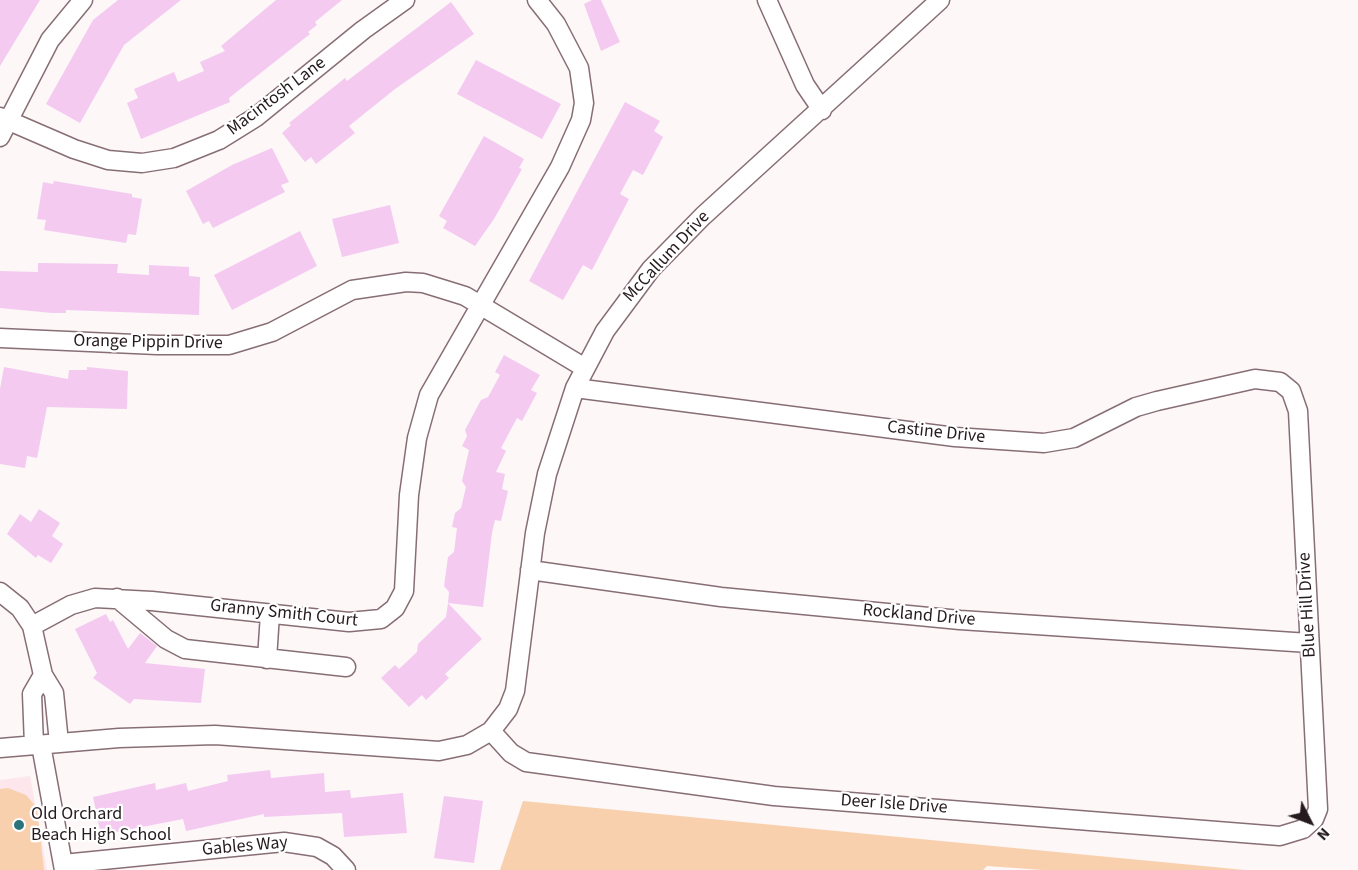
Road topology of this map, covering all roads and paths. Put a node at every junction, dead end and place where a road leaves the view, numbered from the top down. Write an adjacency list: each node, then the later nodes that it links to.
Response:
1 (83, 0): 7 (street)
2 (405, 0): 7 (street, Macintosh Lane)
3 (537, 0): 8 (street)
4 (767, 0): 6 (street)
5 (940, 0): 6 (street, McCallum Drive)
6 (822, 110): 10 (street, McCallum Drive)
7 (2, 125)
8 (481, 304): 9 (street, Orange Pippin Drive); 10 (street, Orange Pippin Drive); 16 (street, Granny Smith Court)
9 (0, 338)
10 (585, 368): 12 (street, McCallum Drive)
11 (1286, 386): 12 (street, Castine Drive); 18 (street, Blue Hill Drive)
12 (575, 388): 13 (street, McCallum Drive)
13 (530, 570): 18 (street, Rockland Drive); 22 (street, McCallum Drive)
14 (0, 592): 17 (street)
15 (117, 598): 16 (street, Granny Smith Court); 17 (street, Granny Smith Court); 19 (street)
16 (270, 614): 19 (street)
17 (32, 626): 21 (street)
18 (1309, 643): 25 (street, Blue Hill Drive)
19 (267, 659): 20 (street)
20 (346, 667)
21 (43, 675): 23 (street); 23 (street)
22 (491, 731): 23 (street); 25 (street, Deer Isle Drive)
23 (45, 744): 24 (street); 26 (street)
24 (0, 747)
25 (1309, 825)
26 (64, 867): 27 (street, Gables Way)
27 (346, 870)

